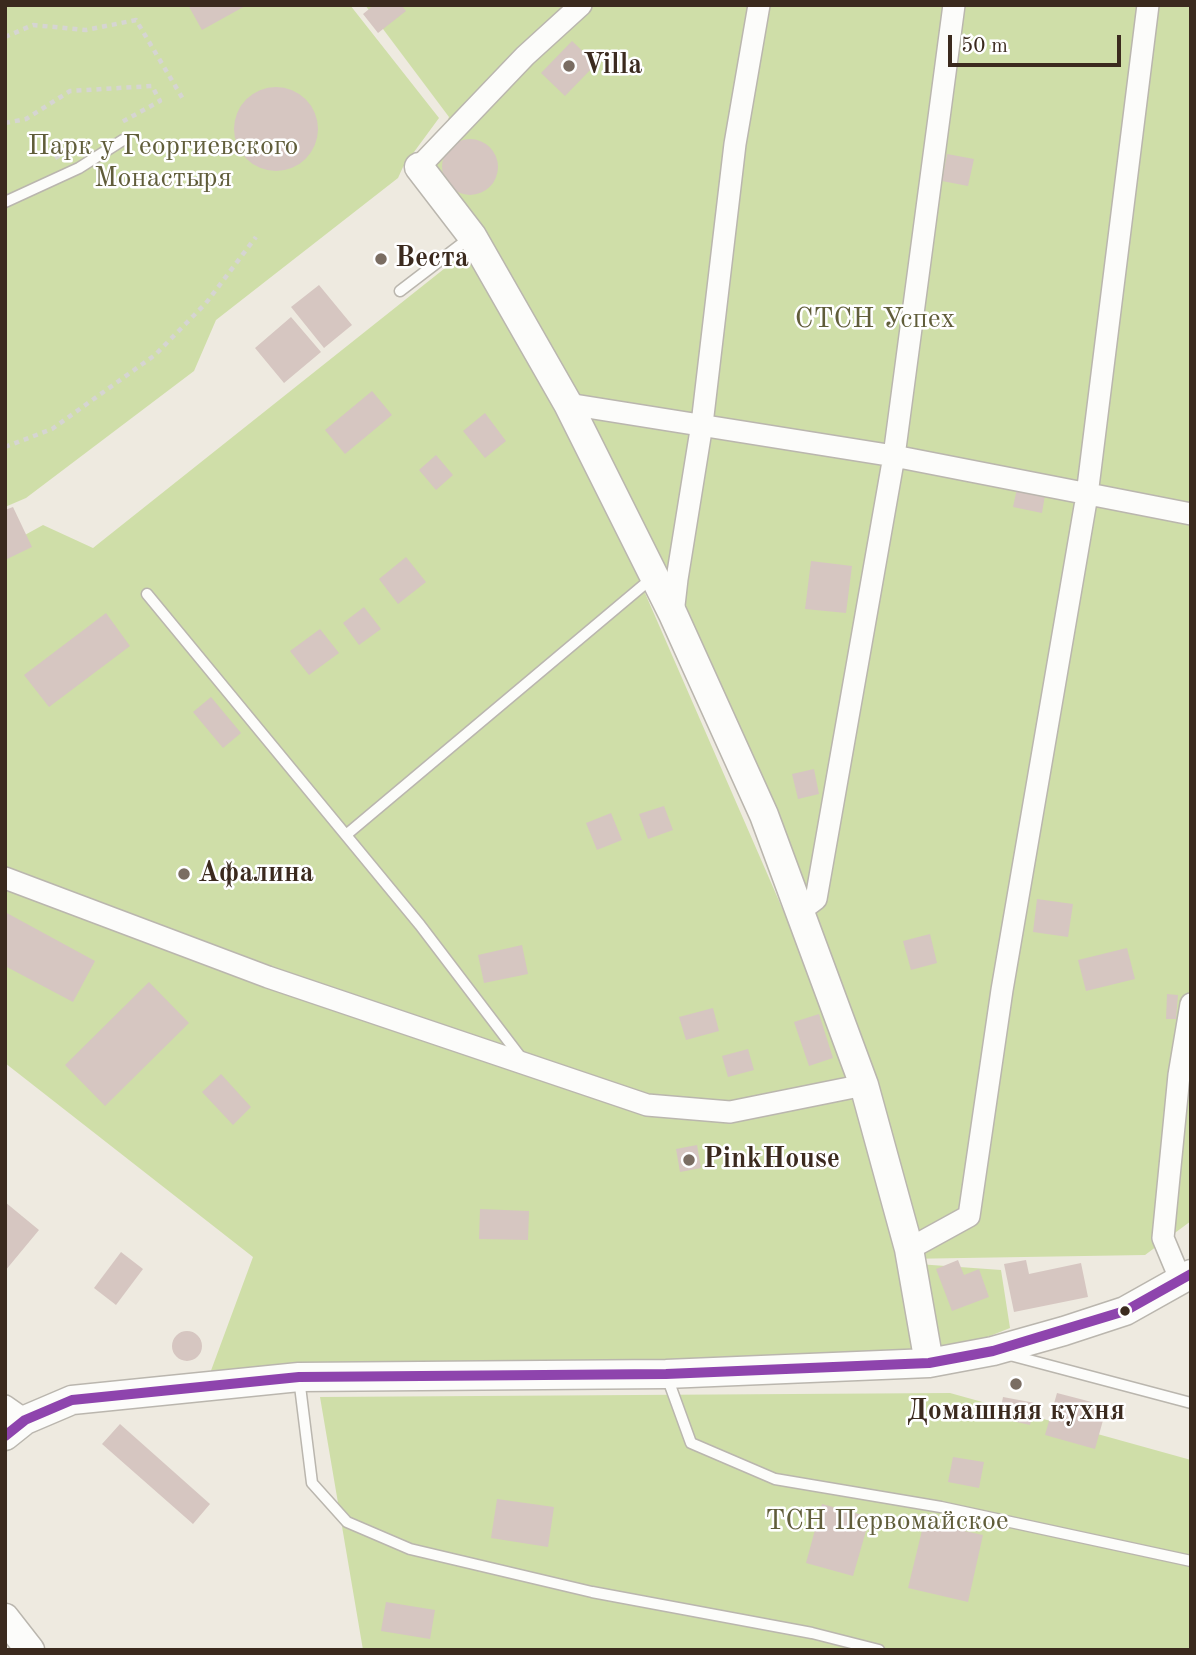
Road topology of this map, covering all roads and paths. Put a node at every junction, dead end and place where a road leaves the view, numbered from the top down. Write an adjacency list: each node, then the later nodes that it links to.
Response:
1 (581, 5): 12 (street)
2 (759, 5): 18 (street)
3 (954, 5): 20 (street)
4 (1148, 5): 21 (street)
5 (5, 37): 6 (path)
6 (183, 99)
7 (5, 123): 8 (path)
8 (113, 127)
9 (89, 140): 11 (path)
10 (123, 140): 13 (lane)
11 (53, 159)
12 (419, 167): 14 (main road)
13 (5, 202)
14 (472, 236): 16 (lane); 17 (main road)
15 (256, 237): 19 (path)
16 (400, 291)
17 (568, 404): 18 (street); 23 (main road)
18 (702, 424): 20 (street); 25 (street)
19 (5, 447)
20 (894, 456): 21 (street); 28 (street)
21 (1087, 495): 22 (street); 32 (street)
22 (1191, 514)
23 (655, 576): 25 (main road); 26 (lane)
24 (147, 594): 26 (lane)
25 (673, 614): 28 (main road)
26 (346, 835): 30 (lane)
27 (5, 878): 30 (street)
28 (799, 912): 31 (main road)
29 (1191, 1004): 33 (street)
30 (528, 1066): 31 (street)
31 (864, 1085): 32 (main road)
32 (909, 1250): 35 (main road)
33 (1186, 1278): 34 (main road)
34 (993, 1351): 35 (main road); 38 (lane)
35 (929, 1363): 36 (main road)
36 (666, 1374): 37 (main road); 40 (lane)
37 (299, 1377): 39 (main road); 43 (lane)
38 (1191, 1403)
39 (12, 1421)
40 (1191, 1561)
41 (5, 1618): 42 (main road)
42 (30, 1650)
43 (879, 1650)

